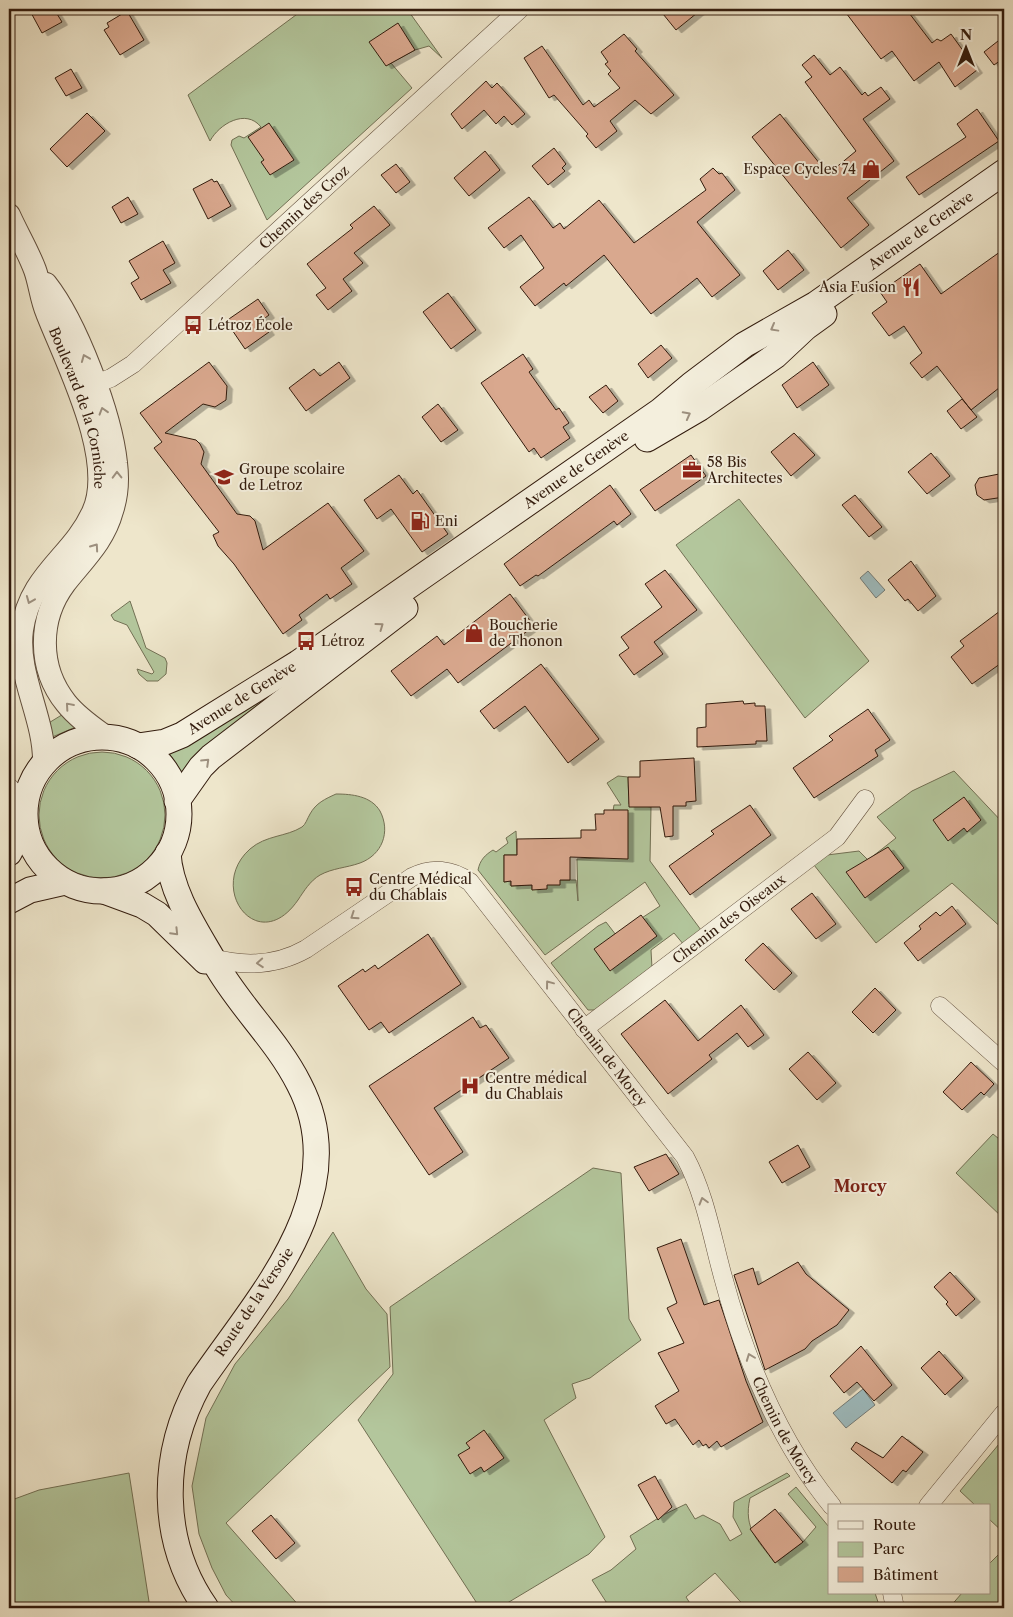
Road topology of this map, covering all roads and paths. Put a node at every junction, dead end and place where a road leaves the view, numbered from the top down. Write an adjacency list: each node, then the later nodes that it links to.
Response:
1 (520, 9): 8 (street, Chemin des Croz)
2 (1004, 172): 5 (main road, Avenue de Genève, one-way to 5)
3 (1004, 190): 6 (main road, Avenue de Genève)
4 (9, 215): 8 (street, Boulevard de la Corniche)
5 (738, 350): 6 (main road); 7 (main road, Avenue de Genève)
6 (753, 371): 9 (main road, Avenue de Genève)
7 (707, 372): 9 (main road); 12 (main road, Avenue de Genève)
8 (87, 388): 10 (street, Boulevard de la Corniche)
9 (723, 392): 15 (main road, Avenue de Genève, one-way to 9)
10 (65, 567): 11 (street, Boulevard de la Corniche, one-way to 10); 13 (street, Boulevard de la Corniche, one-way to 13)
11 (106, 737): 12 (main road); 13 (main road)
12 (138, 746): 15 (main road)
13 (44, 763): 16 (main road)
14 (865, 799): 25 (street, Chemin des Oiseaux)
15 (178, 801): 18 (main road)
16 (20, 804): 17 (main road); 19 (main road)
17 (9, 852)
18 (168, 853): 20 (main road); 22 (main road, Route de la Versoie)
19 (65, 882): 20 (main road); 21 (main road)
20 (104, 891): 23 (main road, Route de la Versoie, one-way to 23)
21 (9, 900)
22 (212, 958): 23 (main road, Route de la Versoie); 25 (street, Chemin de Morcy, one-way to 22)
23 (224, 980): 31 (main road, Route de la Versoie)
24 (940, 1006): 26 (street)
25 (584, 1030): 28 (street, Chemin de Morcy, one-way to 25)
26 (1004, 1063)
27 (1004, 1413): 29 (street)
28 (830, 1504)
29 (930, 1504)
30 (892, 1594): 32 (street)
31 (206, 1608)
32 (894, 1608)

